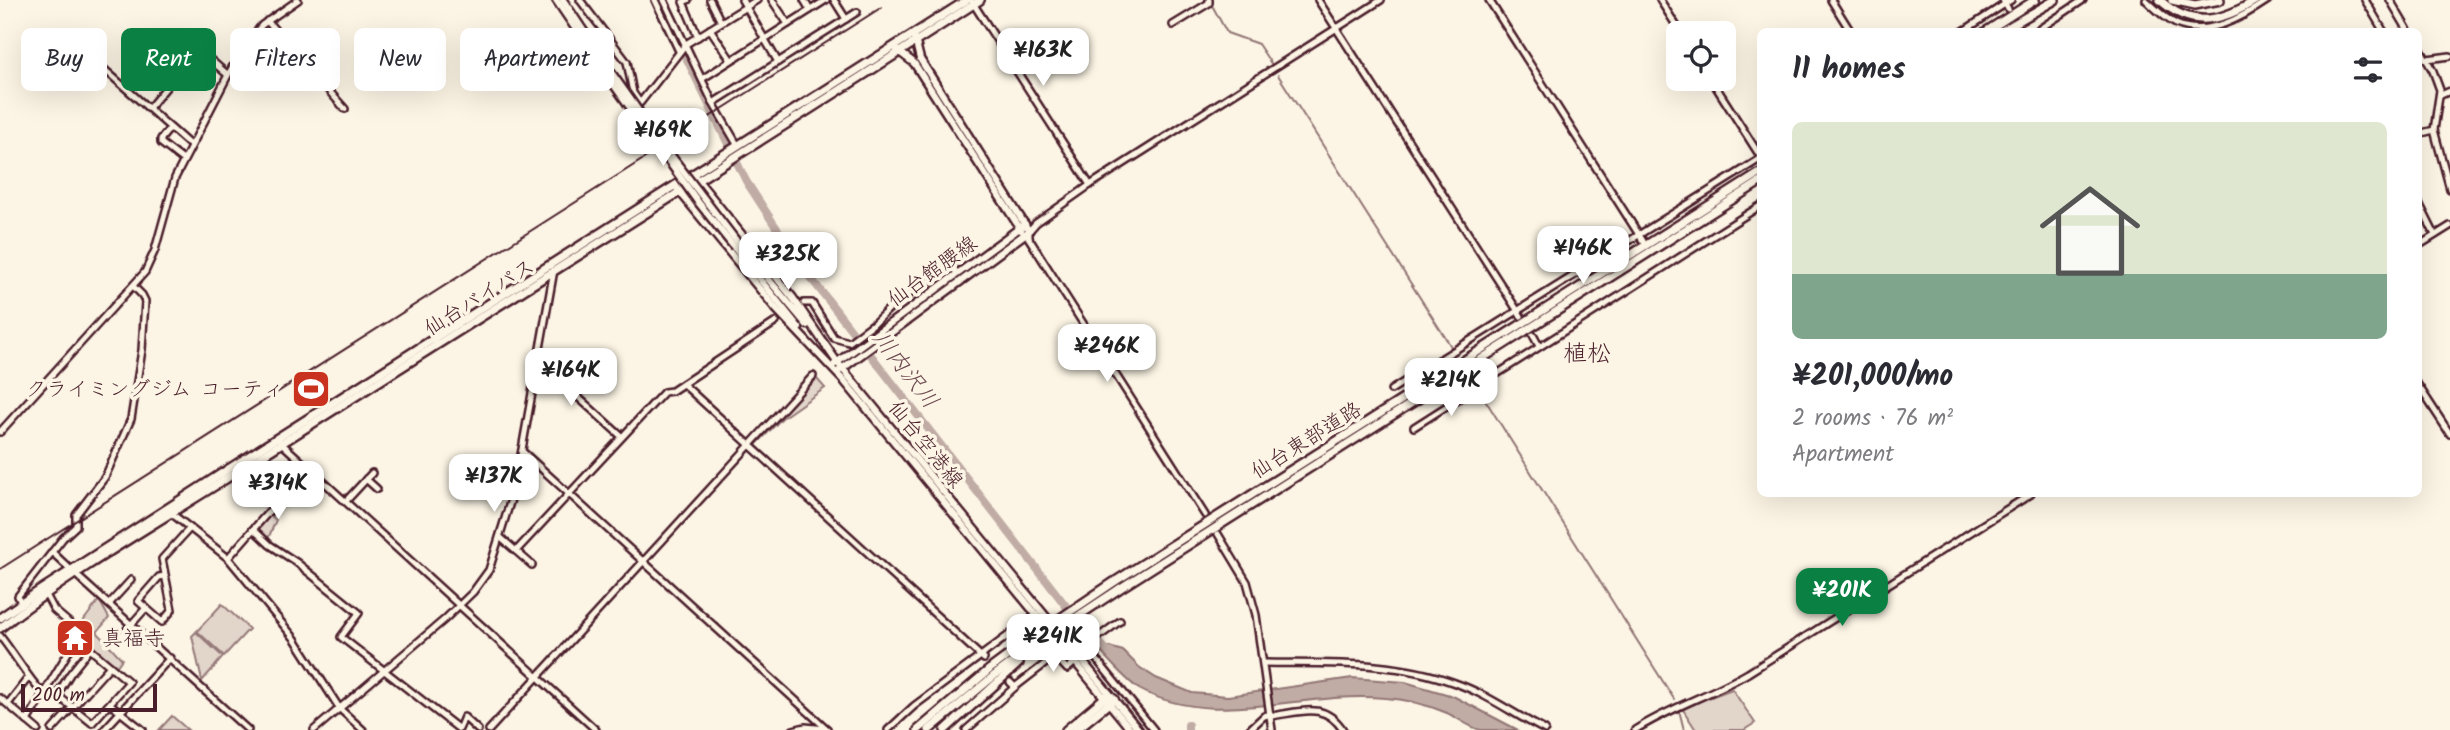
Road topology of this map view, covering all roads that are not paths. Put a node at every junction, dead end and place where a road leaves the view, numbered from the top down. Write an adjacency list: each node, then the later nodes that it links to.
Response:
1 (298, 0): 40 (street)
2 (556, 0): 45 (main road)
3 (564, 0): 46 (main road)
4 (580, 0): 61 (street)
5 (655, 0): 61 (street)
6 (664, 0): 61 (street)
7 (688, 0): 58 (street)
8 (710, 0): 42 (street)
9 (741, 0): 36 (street)
10 (757, 0): 36 (street)
11 (772, 0): 43 (street)
12 (804, 0): 37 (street)
13 (826, 0): 37 (street)
14 (834, 0): 39 (street)
15 (1209, 0): 44 (street)
16 (1318, 0): 47 (street)
17 (1381, 0): 47 (street)
18 (1489, 0): 101 (street)
19 (1660, 0): 41 (street)
20 (1831, 0): 48 (street)
21 (2029, 0): 50 (highway)
22 (2035, 0): 51 (highway)
23 (2049, 0): 52 (highway)
24 (2055, 0): 53 (highway)
25 (2084, 0): 54 (street)
26 (2146, 0): 31 (street)
27 (2160, 0): 30 (highway)
28 (2172, 0): 29 (highway)
29 (2220, 0)
30 (2256, 0)
31 (2268, 0)
32 (2365, 0): 55 (street)
33 (2390, 0): 56 (street)
34 (973, 1): 59 (highway, 仙台バイパス); 90 (street)
35 (2007, 3): 49 (street)
36 (745, 7): 42 (street); 60 (street)
37 (810, 10): 43 (street)
38 (857, 12): 39 (street)
39 (846, 19): 67 (street)
40 (267, 20): 69 (street); 77 (street)
41 (1673, 21)
42 (721, 22): 57 (street)
43 (788, 24): 60 (street)
44 (1173, 25)
45 (576, 28)
46 (581, 28)
47 (1336, 28): 90 (street); 108 (street)
48 (1848, 28)
49 (1968, 28)
50 (1989, 28)
51 (1990, 28)
52 (2005, 28)
53 (2006, 28)
54 (2041, 28)
55 (2382, 28)
56 (2407, 28)
57 (710, 29): 58 (street); 66 (street)
58 (698, 37): 61 (street)
59 (914, 38): 62 (highway, 仙台バイパス); 97 (main road)
60 (765, 40): 66 (street); 67 (street)
61 (682, 48): 70 (street)
62 (897, 49): 83 (highway, 仙台バイパス); 97 (main road)
63 (2422, 55): 65 (street)
64 (2450, 56): 65 (street)
65 (2427, 59): 74 (street)
66 (731, 60): 70 (street)
67 (778, 62): 75 (street)
68 (107, 71): 76 (street)
69 (228, 75): 76 (street); 81 (street)
70 (702, 79): 75 (street)
71 (614, 80): 103 (main road, bridge)
72 (1718, 91): 84 (street)
73 (2450, 91): 74 (street)
74 (2441, 95): 79 (street)
75 (713, 103): 83 (street)
76 (149, 108): 78 (street)
77 (345, 109)
78 (170, 128): 81 (street); 86 (street)
79 (2434, 130): 80 (street); 85 (street)
80 (2422, 134)
81 (190, 145): 86 (street)
82 (2450, 151): 85 (street)
83 (734, 152): 89 (highway, 仙台バイパス)
84 (1757, 153)
85 (2440, 154): 93 (street)
86 (183, 160): 106 (street)
87 (1757, 160): 101 (street)
88 (1757, 175): 150 (highway, 仙台東部道路)
89 (695, 177): 92 (highway, 仙台バイパス); 113 (main road, 仙台空港線)
90 (1090, 185): 96 (street)
91 (1757, 185): 150 (highway, 仙台東部道路)
92 (678, 189): 104 (highway, 仙台バイパス); 114 (main road, 仙台空港線); 126 (highway, 仙台バイパス)
93 (2450, 189)
94 (1757, 208): 112 (street)
95 (2422, 209): 100 (street)
96 (1036, 223): 97 (street); 99 (street)
97 (1022, 226): 99 (main road); 105 (main road, 仙台館腰線)
98 (2450, 226): 100 (street)
99 (1028, 235): 110 (main road, 仙台館腰線); 137 (street)
100 (2435, 235): 102 (street)
101 (1641, 238): 108 (street)
102 (2422, 243)
103 (736, 245): 113 (main road); 114 (main road)
104 (554, 270): 115 (street); 126 (highway, 仙台バイパス)
105 (957, 274): 107 (street); 110 (main road, 仙台館腰線)
106 (133, 286): 123 (street); 143 (street)
107 (804, 303)
108 (1519, 314): 120 (street)
109 (776, 322): 119 (street)
110 (880, 335): 116 (main road, 仙台館腰線); 117 (main road, 仙台館腰線)
111 (1533, 335): 112 (street)
112 (1539, 346): 122 (street)
113 (827, 349): 116 (main road, 仙台空港線)
114 (819, 355): 116 (main road, 仙台空港線)
115 (538, 360): 125 (street); 128 (street)
116 (834, 365): 117 (main road, 仙台空港線)
117 (840, 371): 156 (main road, 仙台空港線); 178 (main road, 仙台空港線)
118 (813, 376): 127 (street)
119 (683, 384): 125 (street); 127 (street)
120 (1391, 390)
121 (2422, 390): 124 (street)
122 (1414, 427)
123 (0, 432)
124 (2450, 434)
125 (621, 436): 133 (street)
126 (279, 441): 129 (street); 136 (highway, 仙台バイパス); 147 (highway, 仙台バイパス)
127 (750, 445): 145 (street); 166 (street)
128 (522, 451): 133 (street); 141 (street)
129 (308, 467): 135 (street); 139 (street)
130 (372, 473): 131 (street)
131 (366, 479): 132 (street); 135 (street)
132 (377, 489)
133 (569, 494): 142 (street); 145 (street)
134 (2026, 497): 211 (street)
135 (346, 501): 154 (street)
136 (171, 513): 138 (street); 147 (highway, 仙台バイパス)
137 (1205, 514)
138 (190, 528): 144 (street); 148 (street)
139 (253, 529): 144 (street); 172 (street)
140 (1218, 534): 169 (street)
141 (501, 538): 142 (street); 154 (street)
142 (516, 551): 146 (street)
143 (52, 552): 147 (street); 152 (street)
144 (228, 558): 182 (street)
145 (644, 561): 174 (street); 186 (street)
146 (531, 565)
147 (73, 572): 151 (highway, 仙台バイパス); 152 (highway, 仙台バイパス); 153 (street)
148 (165, 576): 155 (street); 155 (street)
149 (131, 580): 153 (street)
150 (1116, 586): 164 (highway, 仙台東部道路, bridge); 164 (highway, 仙台東部道路, bridge)
151 (45, 593): 160 (highway, 仙台バイパス); 161 (street)
152 (21, 603): 157 (highway, 仙台バイパス)
153 (110, 603): 159 (street)
154 (460, 606): 172 (street); 174 (street)
155 (146, 608): 159 (street)
156 (1037, 614): 166 (street); 168 (main road, 仙台空港線)
157 (0, 618)
158 (1120, 621): 206 (street)
159 (132, 624): 163 (street); 167 (street)
160 (0, 628)
161 (75, 628)
162 (0, 636): 175 (street)
163 (121, 636)
164 (1044, 637): 187 (highway, 仙台東部道路); 200 (highway)
165 (69, 652): 171 (street)
166 (982, 657): 199 (street)
167 (170, 658): 183 (street); 192 (street)
168 (1075, 662): 178 (main road, 仙台空港線); 201 (street)
169 (1264, 663): 184 (street); 210 (street)
170 (110, 666): 173 (street); 180 (street); 181 (street)
171 (59, 668): 173 (street); 176 (street)
172 (384, 672): 182 (street); 195 (street)
173 (69, 674): 181 (street)
174 (538, 677): 196 (street); 197 (street)
175 (28, 678): 176 (street); 179 (street)
176 (43, 694): 185 (street)
177 (0, 698): 179 (street)
178 (1109, 699): 202 (highway); 203 (highway); 204 (main road, 仙台空港線); 205 (main road, 仙台空港線)
179 (8, 704): 185 (street)
180 (110, 705): 181 (street); 183 (street)
181 (72, 708): 189 (street)
182 (340, 709): 193 (street); 194 (street)
183 (120, 712): 190 (street); 191 (street)
184 (1271, 714): 207 (street); 208 (street); 209 (street)
185 (27, 720): 188 (street)
186 (829, 729): 198 (street)
187 (921, 729)
188 (38, 730)
189 (52, 730)
190 (104, 730)
191 (143, 730)
192 (248, 730)
193 (314, 730)
194 (363, 730)
195 (478, 730)
196 (489, 730)
197 (596, 730)
198 (793, 730)
199 (888, 730)
200 (945, 730)
201 (966, 730)
202 (1066, 730)
203 (1076, 730)
204 (1131, 730)
205 (1139, 730)
206 (1154, 730)
207 (1249, 730)
208 (1272, 730)
209 (1343, 730)
210 (1545, 730)
211 (1634, 730)

